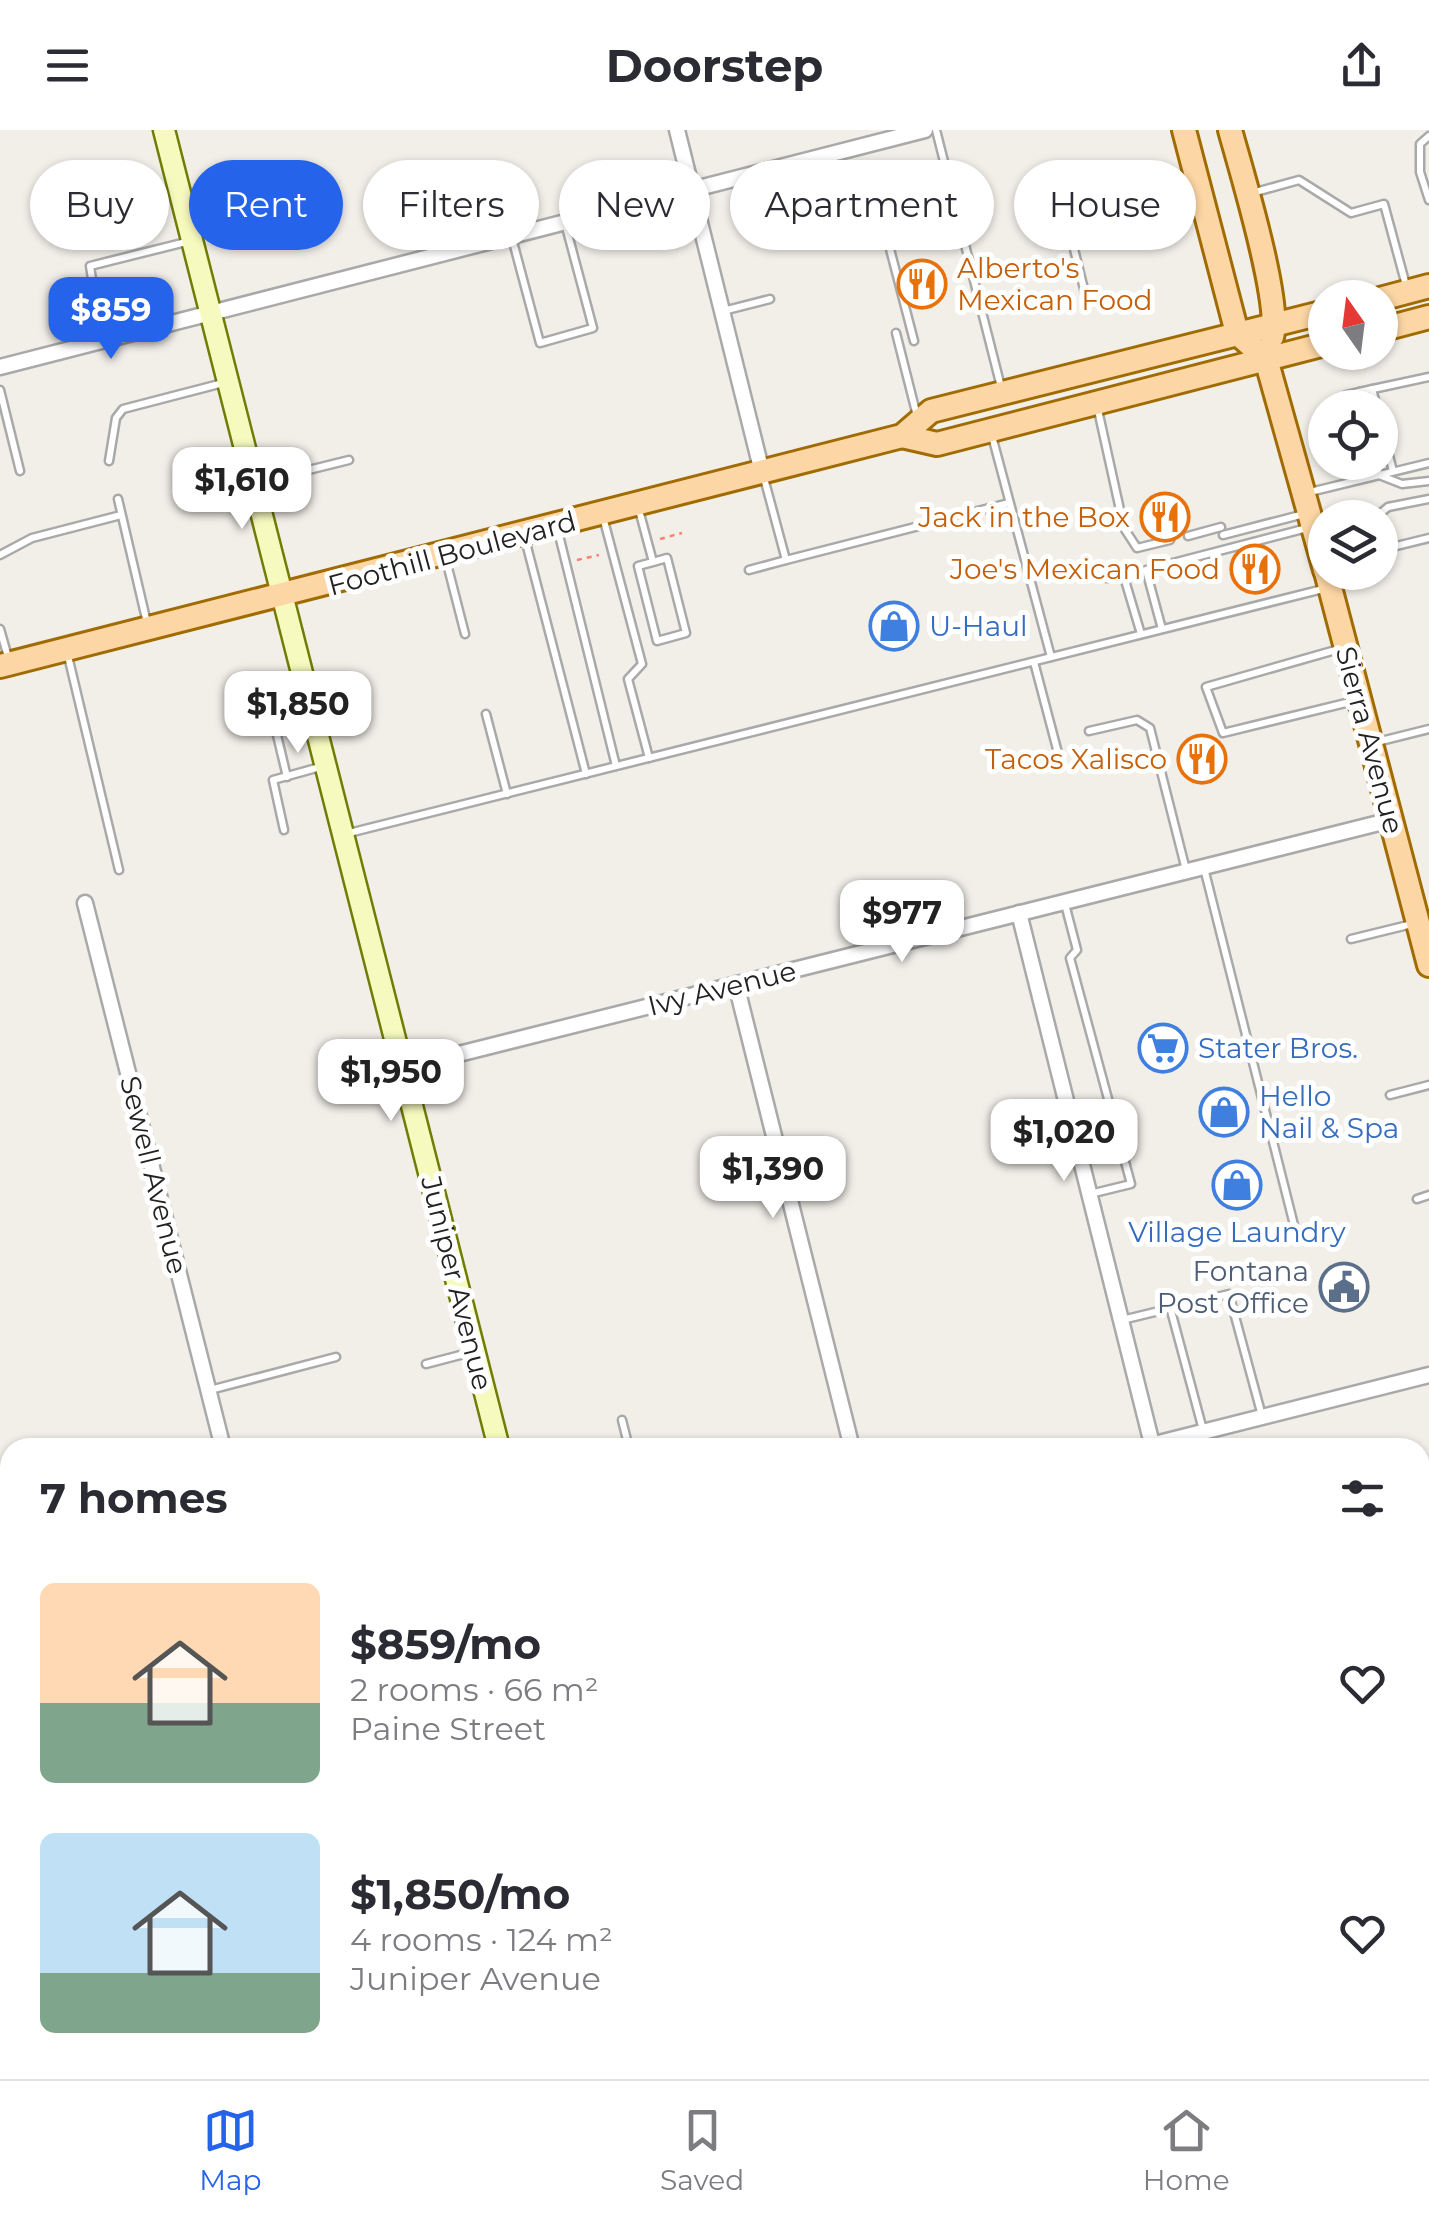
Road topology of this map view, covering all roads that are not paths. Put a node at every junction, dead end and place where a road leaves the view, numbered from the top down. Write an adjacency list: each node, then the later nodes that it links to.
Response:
1 (164, 130): 15 (street, Juniper Avenue)
2 (677, 130): 8 (street)
3 (925, 130): 10 (street)
4 (936, 130): 9 (lane)
5 (1184, 130): 13 (main road)
6 (1230, 130): 11 (main road)
7 (1429, 136): 12 (lane)
8 (684, 160)
9 (944, 160)
10 (710, 185)
11 (1246, 194): 25 (lane); 32 (main road)
12 (1429, 200)
13 (1202, 202): 14 (lane); 35 (main road)
14 (1196, 204)
15 (189, 228)
16 (189, 241): 37 (lane)
17 (195, 250): 29 (street, Juniper Avenue)
18 (461, 250): 29 (street)
19 (515, 250): 20 (lane)
20 (573, 250)
21 (707, 250): 28 (street)
22 (890, 250): 36 (lane)
23 (967, 250): 45 (lane)
24 (1074, 250): 26 (lane)
25 (1419, 289)
26 (1086, 298)
27 (770, 300): 28 (lane)
28 (722, 311): 54 (street)
29 (212, 315): 37 (street); 42 (street, Juniper Avenue)
30 (1308, 316): 32 (main road, Foothill Boulevard)
31 (1428, 321): 33 (main road)
32 (1276, 324): 35 (main road, Foothill Boulevard); 39 (main road)
33 (1398, 327)
34 (896, 333): 47 (lane)
35 (1237, 333): 39 (main road); 45 (main road, Foothill Boulevard)
36 (914, 341)
37 (101, 342): 40 (street)
38 (1308, 348): 39 (main road, Foothill Boulevard)
39 (1266, 359): 46 (main road, Foothill Boulevard); 65 (main road, Sierra Avenue)
40 (0, 368)
41 (1428, 380): 44 (lane)
42 (228, 382): 50 (lane); 58 (street, Juniper Avenue)
43 (0, 390): 52 (lane)
44 (1372, 390)
45 (1002, 393): 47 (main road, Foothill Boulevard)
46 (1096, 403): 48 (main road, Foothill Boulevard); 74 (lane)
47 (910, 429): 48 (main road, Foothill Boulevard); 54 (main road, Foothill Boulevard)
48 (990, 430): 62 (lane)
49 (348, 460): 58 (lane)
50 (108, 462)
51 (1429, 463): 53 (lane)
52 (20, 471)
53 (1398, 471)
54 (762, 472): 63 (main road, Foothill Boulevard); 78 (lane)
55 (1363, 480): 60 (lane)
56 (1392, 480): 57 (lane)
57 (1429, 481)
58 (255, 483): 84 (street, Juniper Avenue)
59 (118, 500): 69 (lane)
60 (1328, 500)
61 (1429, 500): 64 (lane)
62 (1009, 503): 78 (lane); 92 (lane)
63 (638, 504): 68 (main road, Foothill Boulevard); 79 (lane)
64 (1398, 505)
65 (1308, 507)
66 (1308, 511): 72 (lane)
67 (1308, 511): 85 (lane)
68 (602, 513): 70 (main road, Foothill Boulevard); 102 (lane)
69 (121, 515): 77 (lane); 87 (lane)
70 (556, 525): 71 (main road, Foothill Boulevard); 104 (lane)
71 (524, 534): 76 (main road, Foothill Boulevard); 105 (lane)
72 (1188, 536)
73 (1429, 538): 75 (lane)
74 (1170, 540)
75 (1398, 546)
76 (444, 554): 84 (main road, Foothill Boulevard); 88 (lane)
77 (0, 555)
78 (786, 560): 80 (lane)
79 (653, 562): 79 (lane)
80 (749, 570)
81 (1106, 578): 89 (lane)
82 (1308, 578): 85 (lane)
83 (1331, 590): 90 (main road, Sierra Avenue)
84 (284, 597): 87 (main road, Foothill Boulevard); 103 (street, Juniper Avenue)
85 (1162, 629): 89 (lane)
86 (0, 630): 94 (lane)
87 (148, 630): 91 (main road, Foothill Boulevard)
88 (465, 634)
89 (1142, 634): 92 (lane)
90 (1345, 647): 96 (main road, Sierra Avenue); 96 (lane)
91 (67, 650): 94 (main road, Foothill Boulevard); 112 (lane)
92 (1052, 657): 93 (lane)
93 (1034, 662): 101 (lane); 102 (lane)
94 (5, 665)
95 (266, 690): 106 (lane)
96 (1359, 700): 100 (main road, Sierra Avenue)
97 (486, 714): 107 (lane)
98 (1429, 729): 100 (lane)
99 (1089, 731): 113 (lane)
100 (1371, 744): 108 (main road, Sierra Avenue)
101 (1058, 753)
102 (649, 758): 104 (lane)
103 (326, 766): 106 (lane); 110 (street, Juniper Avenue)
104 (616, 766): 105 (lane)
105 (586, 774): 107 (lane)
106 (287, 776): 109 (lane)
107 (507, 794): 110 (lane)
108 (1391, 820): 111 (street, Ivy Avenue); 117 (main road, Sierra Avenue)
109 (284, 830)
110 (344, 834): 121 (street, Juniper Avenue)
111 (1204, 867): 113 (street, Ivy Avenue); 127 (lane)
112 (119, 870)
113 (1186, 872): 114 (street, Ivy Avenue)
114 (1065, 902): 116 (street, Ivy Avenue); 124 (lane)
115 (86, 903): 134 (street, Sewell Avenue)
116 (1019, 913): 120 (street, Ivy Avenue); 124 (street)
117 (1418, 922): 118 (lane); 119 (main road, Sierra Avenue)
118 (1350, 939)
119 (1429, 964)
120 (736, 984): 121 (street, Ivy Avenue); 140 (street)
121 (403, 1068): 130 (street, Juniper Avenue)
122 (1429, 1085): 123 (lane)
123 (1390, 1095)
124 (1089, 1194): 129 (street)
125 (1429, 1196): 126 (lane)
126 (1417, 1199)
127 (1295, 1229)
128 (1170, 1307): 129 (lane); 135 (lane); 142 (lane)
129 (1120, 1320): 141 (street)
130 (474, 1351): 132 (lane); 138 (street, Juniper Avenue)
131 (336, 1357): 134 (lane)
132 (426, 1364)
133 (1429, 1376): 135 (street)
134 (209, 1391): 137 (street, Sewell Avenue)
135 (1262, 1417): 142 (street)
136 (622, 1420): 139 (lane)
137 (221, 1438)
138 (496, 1438)
139 (626, 1438)
140 (850, 1438)
141 (1143, 1438)
142 (1196, 1438)

